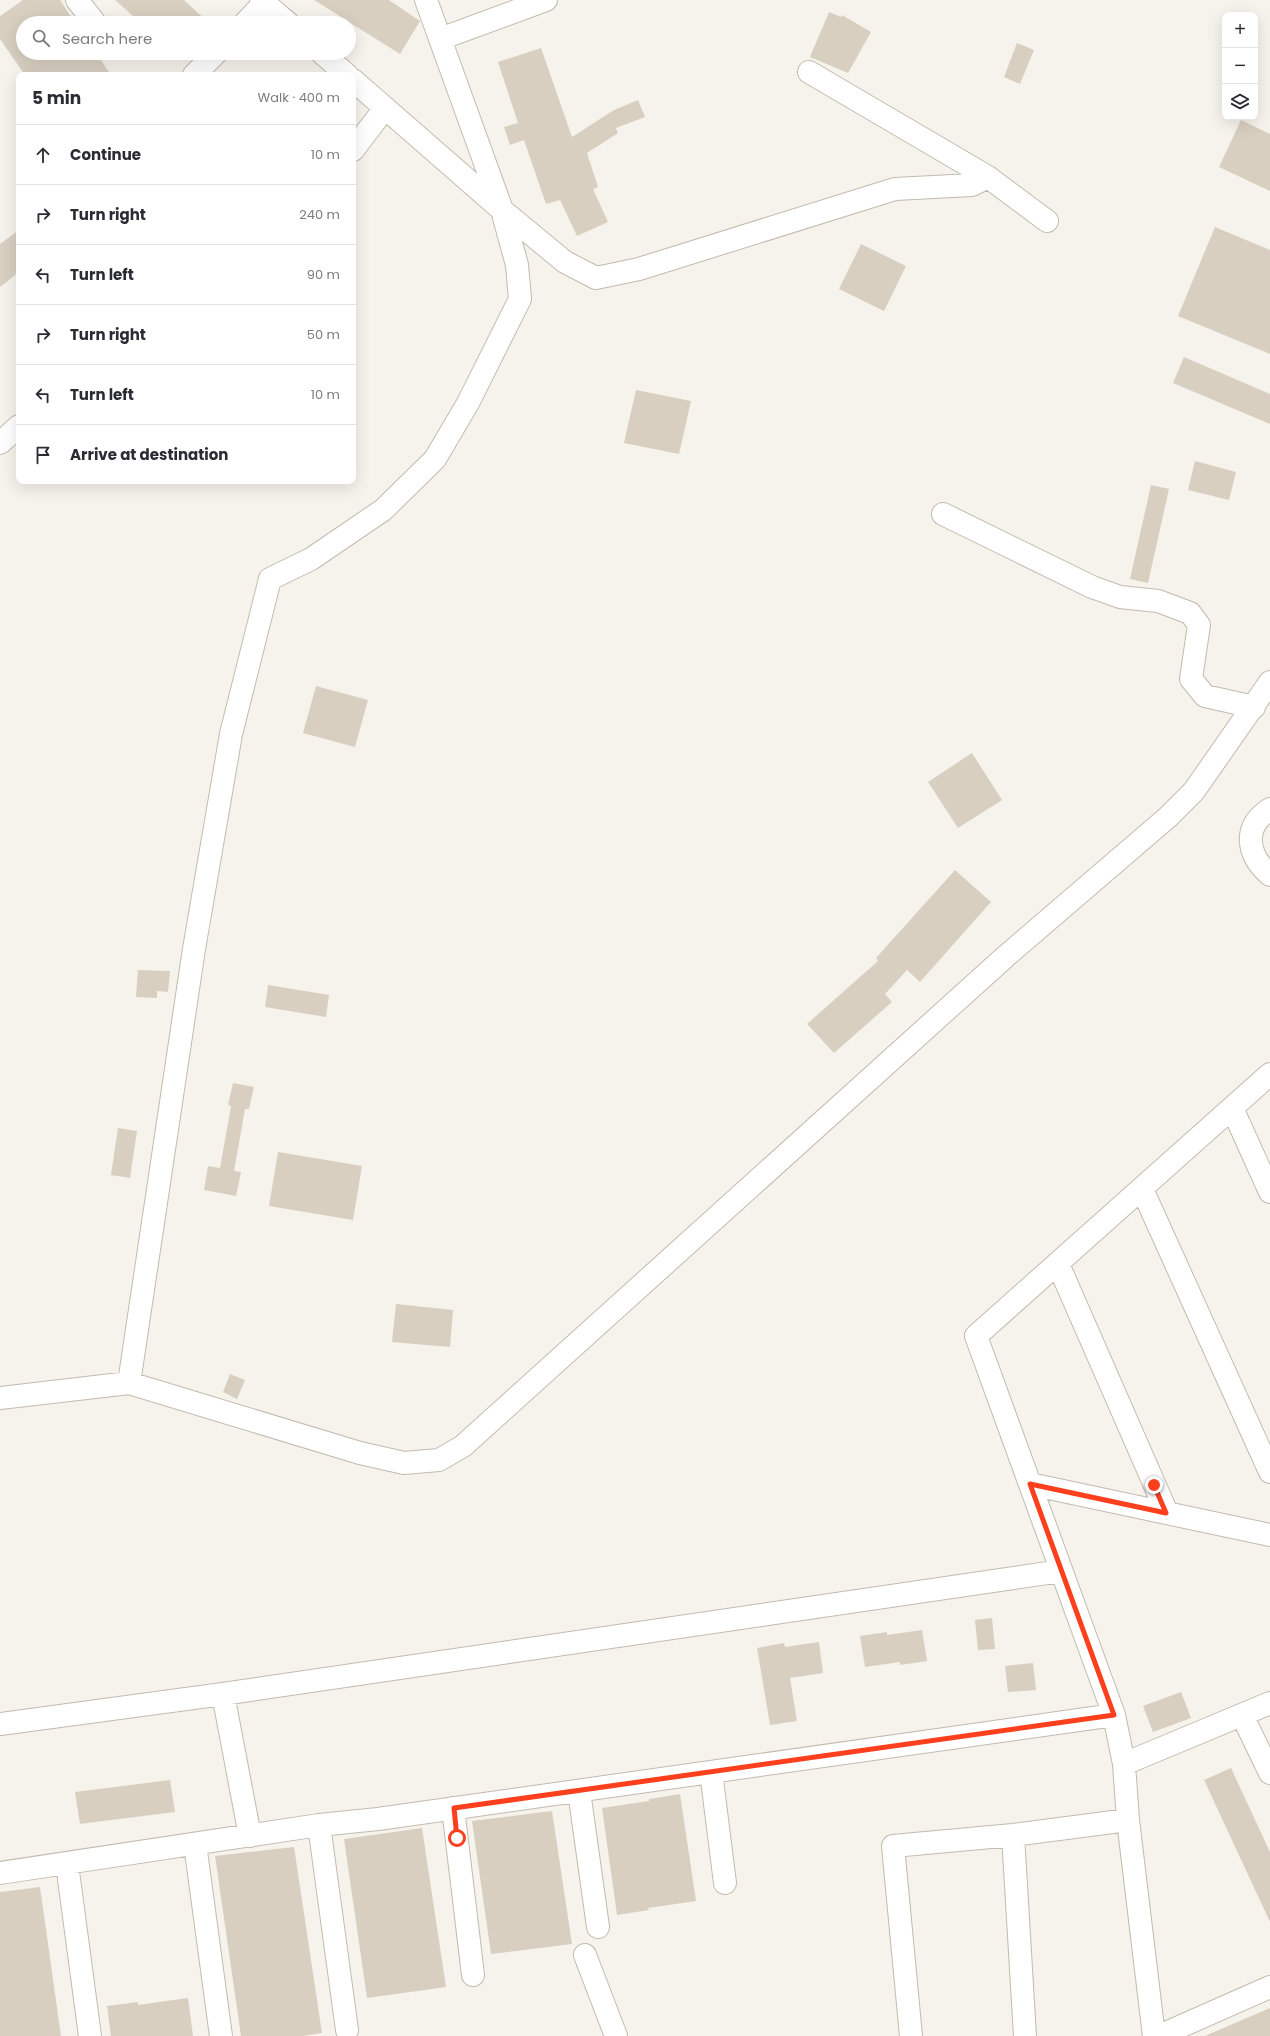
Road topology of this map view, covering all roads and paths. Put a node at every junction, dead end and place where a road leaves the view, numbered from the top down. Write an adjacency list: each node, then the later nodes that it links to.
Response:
1 (77, 0): 5 (street)
2 (426, 0): 8 (street)
3 (546, 0): 8 (street)
4 (263, 1): 6 (street); 7 (street)
5 (90, 16)
6 (251, 16)
7 (280, 16)
8 (440, 39): 18 (street)
9 (209, 60): 11 (street)
10 (330, 60): 12 (street)
11 (197, 72)
12 (344, 72)
13 (809, 72): 17 (street)
14 (356, 83): 15 (street)
15 (385, 108): 16 (street); 18 (street)
16 (356, 146)
17 (988, 177): 18 (street); 19 (street)
18 (502, 210): 32 (street)
19 (1047, 222)
20 (16, 429): 21 (street)
21 (0, 443)
22 (943, 514): 24 (street)
23 (1270, 682): 24 (street)
24 (1254, 707): 32 (street)
25 (1270, 809): 26 (street)
26 (1270, 876)
27 (1270, 1074): 28 (street)
28 (1232, 1108): 29 (street); 30 (street)
29 (1142, 1189): 31 (street); 34 (street)
30 (1270, 1192)
31 (1058, 1264): 35 (street); 36 (street)
32 (129, 1383): 33 (street)
33 (0, 1398)
34 (1270, 1472)
35 (1030, 1484): 36 (street); 38 (street)
36 (1166, 1513): 37 (street)
37 (1270, 1535)
38 (1061, 1571): 39 (street); 41 (street)
39 (223, 1694): 43 (street); 52 (street)
40 (1270, 1703): 42 (street)
41 (1114, 1715): 44 (street); 45 (street)
42 (1242, 1715): 44 (street); 46 (street)
43 (0, 1724)
44 (1124, 1764): 49 (street)
45 (711, 1772): 47 (street); 56 (street)
46 (1270, 1773)
47 (579, 1791): 48 (street); 57 (street)
48 (454, 1808): 50 (street); 59 (street)
49 (1128, 1820): 51 (street); 67 (street)
50 (319, 1825): 52 (street); 61 (street)
51 (1013, 1835): 65 (street); 66 (street)
52 (250, 1836): 53 (street)
53 (195, 1844): 54 (street); 63 (street)
54 (67, 1864): 55 (street); 62 (street)
55 (0, 1873)
56 (725, 1883)
57 (598, 1927)
58 (585, 1955): 64 (street)
59 (473, 1976)
60 (1270, 1987): 68 (street)
61 (347, 2030)
62 (90, 2036)
63 (221, 2036)
64 (616, 2036)
65 (911, 2036)
66 (1025, 2036)
67 (1154, 2036)
68 (1159, 2036)

